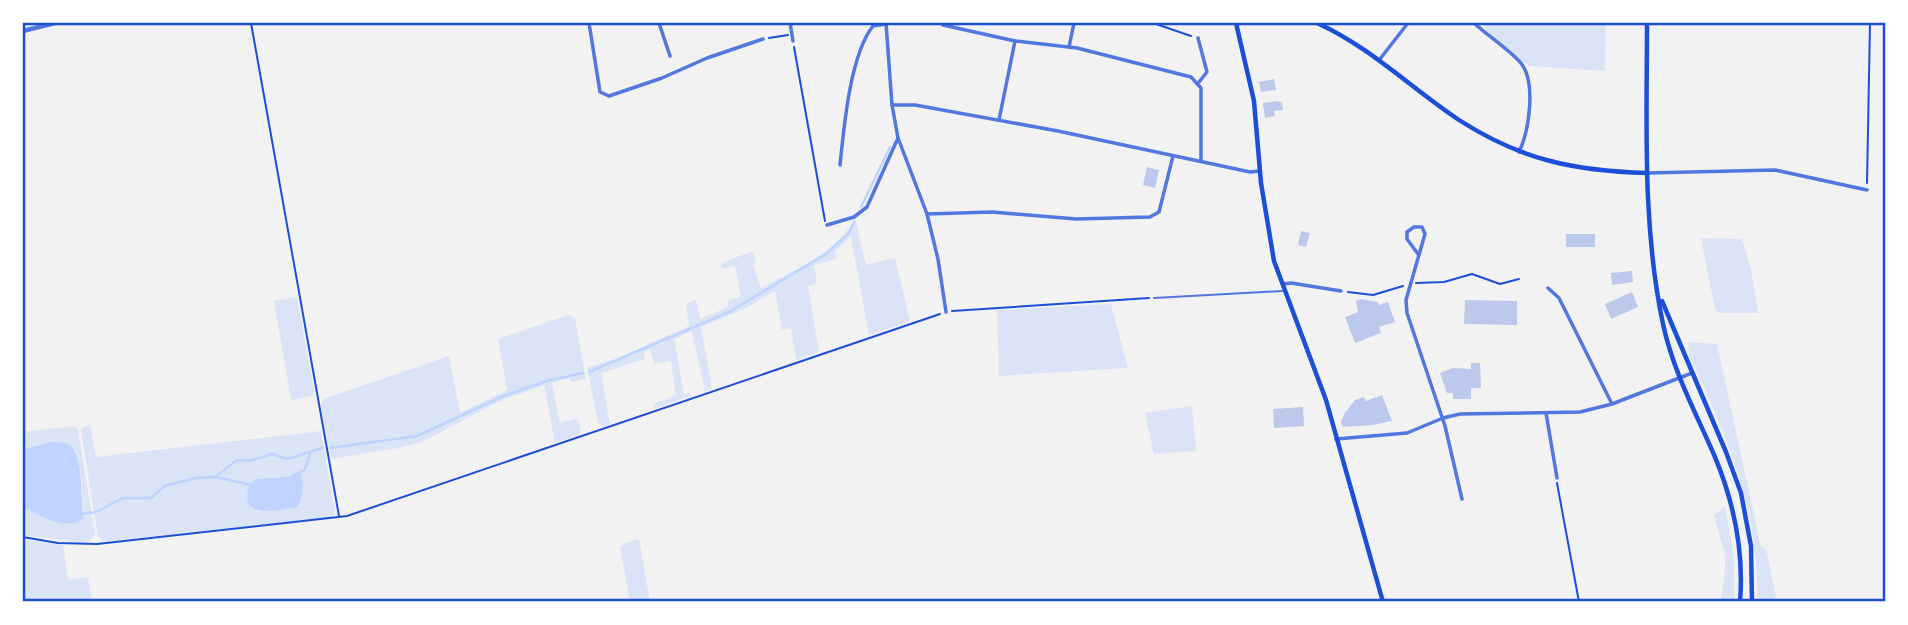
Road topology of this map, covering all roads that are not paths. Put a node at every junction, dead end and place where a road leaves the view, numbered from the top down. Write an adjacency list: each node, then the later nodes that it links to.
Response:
1 (55, 23): 13 (street)
2 (589, 23): 15 (street)
3 (659, 23): 19 (street)
4 (790, 23): 16 (street)
5 (1074, 23): 18 (street)
6 (1236, 23): 29 (main road)
7 (1317, 23): 20 (main road)
8 (1408, 23): 20 (street)
9 (1474, 23): 25 (street)
10 (1647, 23): 30 (main road)
11 (886, 24): 22 (street); 28 (street)
12 (943, 24): 17 (street)
13 (23, 31)
14 (1198, 38): 21 (street)
15 (763, 39)
16 (793, 41)
17 (1015, 41): 18 (street); 23 (street)
18 (1069, 47): 21 (street)
19 (670, 56)
20 (1380, 59): 25 (main road)
21 (1199, 82): 27 (street)
22 (892, 106): 23 (street); 24 (street)
23 (999, 120): 26 (street)
24 (898, 138): 32 (street); 33 (street)
25 (1519, 152): 30 (main road)
26 (1173, 155): 27 (street); 32 (street)
27 (1201, 161): 29 (street)
28 (840, 165)
29 (1261, 171): 35 (main road)
30 (1647, 173): 31 (street); 39 (main road)
31 (1867, 190)
32 (927, 214): 41 (street)
33 (827, 225)
34 (1418, 254): 34 (street); 46 (street)
35 (1283, 284): 37 (main road); 38 (street)
36 (1548, 288): 44 (street)
37 (1286, 290): 40 (lane); 47 (main road)
38 (1341, 291)
39 (1658, 293): 42 (main road); 43 (main road)
40 (1154, 298)
41 (946, 312)
42 (1692, 373): 43 (street); 52 (main road)
43 (1679, 378): 44 (street); 51 (main road)
44 (1612, 404): 45 (street)
45 (1546, 413): 46 (street); 48 (street)
46 (1443, 418): 47 (street); 49 (street)
47 (1336, 439): 50 (main road)
48 (1558, 478)
49 (1462, 499)
50 (1383, 602)
51 (1740, 602)
52 (1752, 602)

